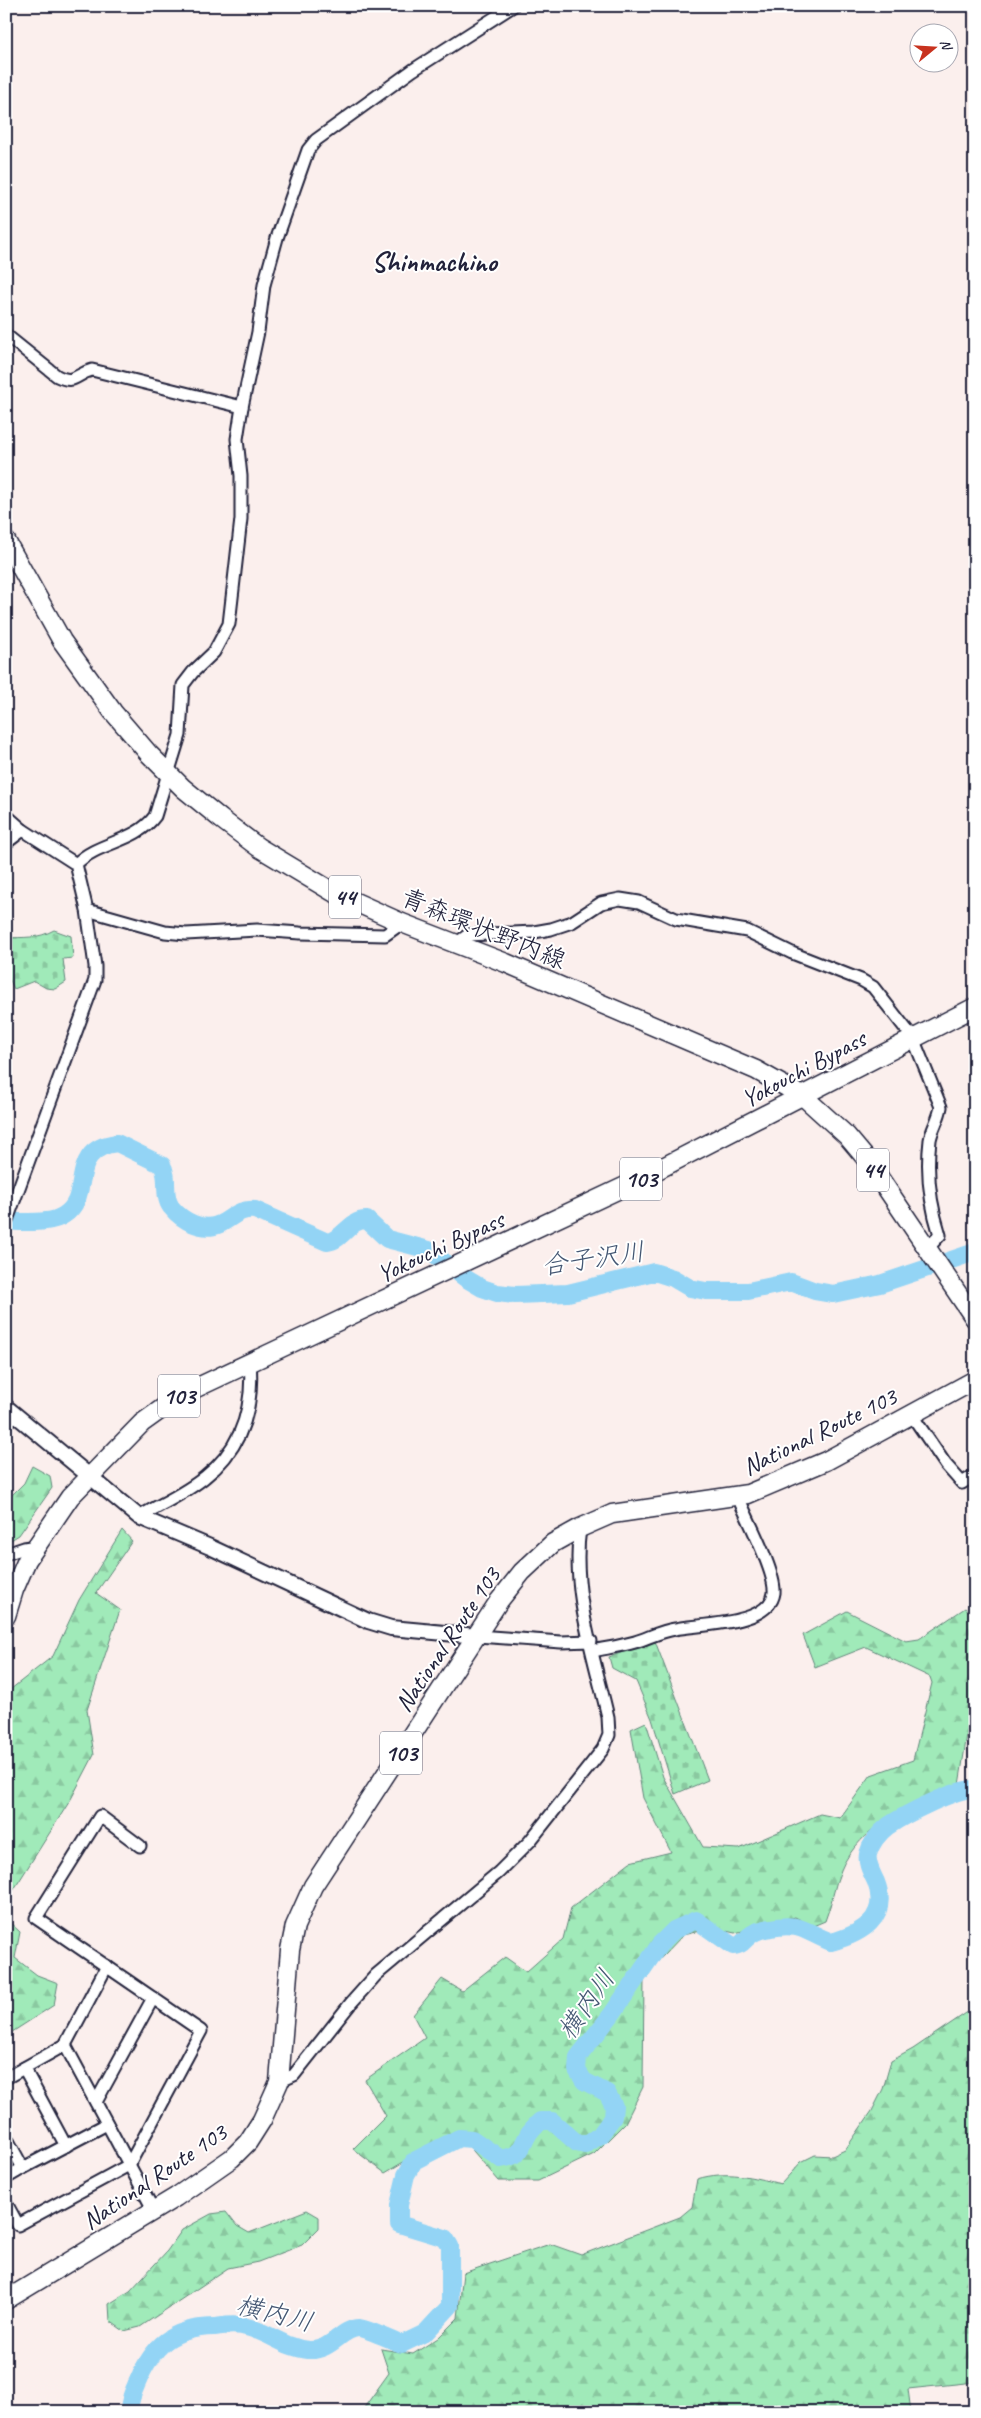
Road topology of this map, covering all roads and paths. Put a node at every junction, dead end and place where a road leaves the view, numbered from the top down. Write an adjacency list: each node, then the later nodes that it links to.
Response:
1 (513, 6): 3 (street)
2 (6, 334): 3 (street)
3 (242, 407): 5 (street)
4 (6, 541): 5 (main road, 青森環状野内線 / 44)
5 (168, 772): 9 (street); 11 (main road, 青森環状野内線 / 44)
6 (6, 815): 7 (street)
7 (23, 830): 8 (street); 9 (street)
8 (6, 843)
9 (76, 864): 10 (street)
10 (87, 910): 11 (street); 16 (street)
11 (402, 923): 12 (main road, 青森環状野内線 / 44)
12 (454, 945): 14 (street); 15 (main road, 青森環状野内線 / 44)
13 (975, 1007): 14 (main road, Yokouchi Bypass / 103)
14 (913, 1038): 15 (main road, Yokouchi Bypass / 103); 17 (street)
15 (804, 1097): 17 (main road, 青森環状野内線 / 44); 19 (main road, Yokouchi Bypass / 103)
16 (8, 1218)
17 (928, 1251): 18 (main road, 青森環状野内線 / 44)
18 (975, 1319)
19 (250, 1361): 24 (main road, Yokouchi Bypass / 103); 26 (street)
20 (975, 1380): 22 (main road, National Route 103 / 103)
21 (6, 1407): 24 (street)
22 (911, 1414): 23 (street); 25 (main road, National Route 103 / 103)
23 (975, 1475)
24 (92, 1476): 26 (street); 28 (main road, Yokouchi Bypass / 103)
25 (738, 1497): 27 (main road, National Route 103 / 103); 32 (street)
26 (140, 1517): 31 (street)
27 (580, 1528): 31 (main road, National Route 103 / 103); 32 (street)
28 (37, 1546): 29 (street); 30 (main road, Yokouchi Bypass / 103)
29 (6, 1554)
30 (6, 1616)
31 (477, 1636): 32 (street); 39 (main road, National Route 103 / 103)
32 (592, 1646): 39 (street)
33 (140, 1846): 34 (street)
34 (107, 1966): 35 (street); 36 (street)
35 (153, 1998): 40 (street); 44 (street)
36 (66, 2045): 37 (street); 40 (street)
37 (24, 2068): 38 (street); 43 (street)
38 (6, 2078)
39 (279, 2082): 48 (main road, National Route 103 / 103)
40 (96, 2102): 41 (street)
41 (107, 2124): 43 (street); 44 (street)
42 (6, 2137): 45 (street)
43 (66, 2146): 45 (street)
44 (129, 2165): 47 (street); 48 (street)
45 (23, 2168): 46 (street)
46 (6, 2178)
47 (6, 2203)
48 (154, 2212): 49 (main road, National Route 103 / 103)
49 (6, 2300)

